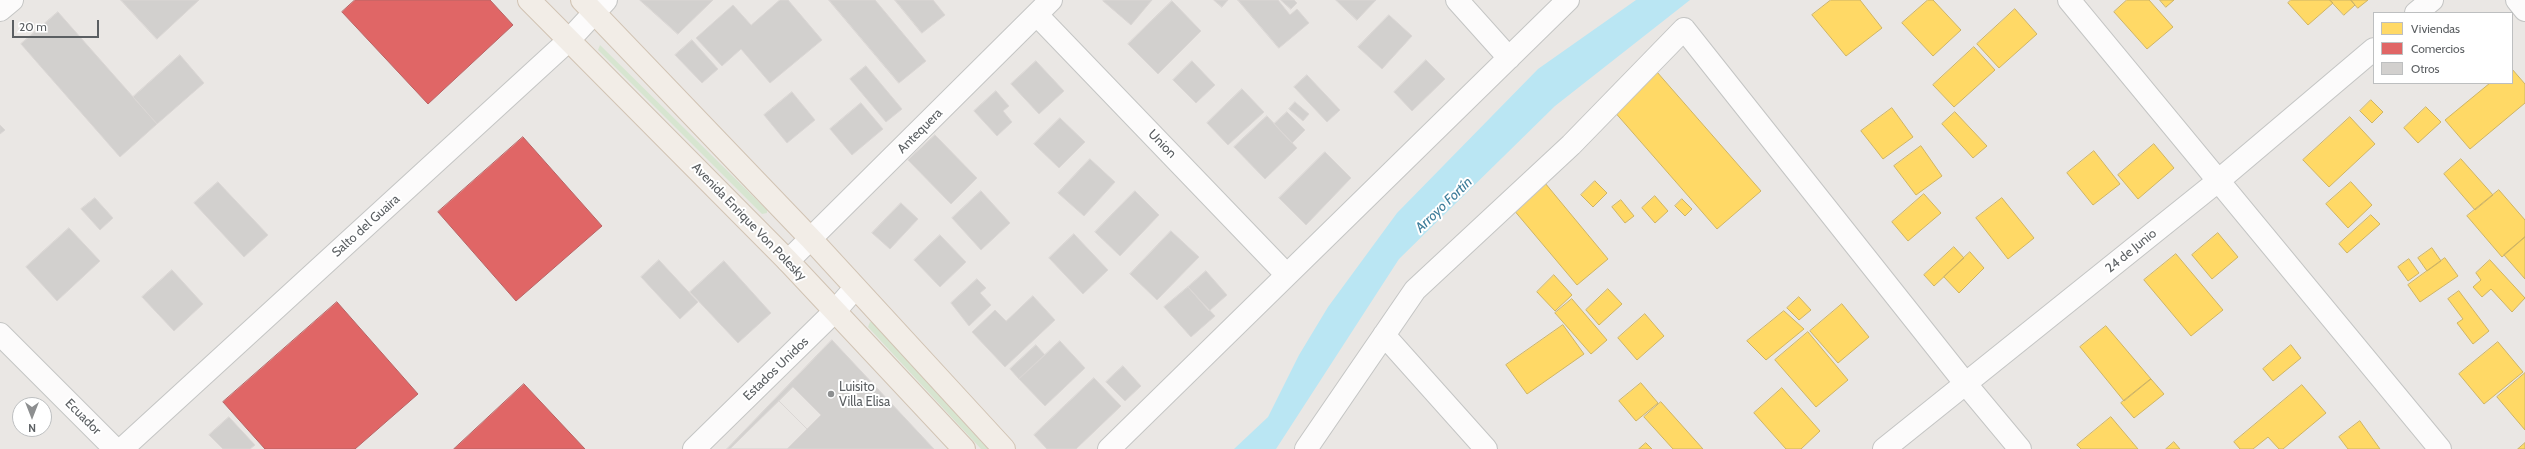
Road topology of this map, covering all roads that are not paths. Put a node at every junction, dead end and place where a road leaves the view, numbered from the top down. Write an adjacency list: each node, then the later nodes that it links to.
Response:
1 (12, 0): 10 (street)
2 (529, 0): 13 (main road, Avenida Enrique Von Polesky)
3 (1457, 0): 15 (street)
4 (1568, 0): 15 (street)
5 (2069, 0): 16 (street)
6 (2432, 0): 12 (street)
7 (2517, 0): 11 (street)
8 (594, 4): 13 (street, Salto del Guaira); 17 (main road)
9 (1044, 7): 17 (street, Antequera); 19 (street, Union)
10 (0, 10)
11 (2525, 10)
12 (2417, 12)
13 (569, 40): 18 (main road, Avenida Enrique Von Polesky); 26 (street, Salto del Guaira)
14 (2373, 50): 16 (street, 24 de Junio)
15 (1508, 58): 19 (street)
16 (2218, 181): 24 (street, 24 de Junio); 35 (street)
17 (811, 239): 18 (street, Antequera); 20 (main road)
18 (788, 261): 21 (main road, Avenida Enrique Von Polesky)
19 (1286, 274): 30 (street)
20 (855, 288): 21 (street, Estados Unidos); 29 (main road)
21 (835, 311): 27 (street, Estados Unidos); 28 (main road, Avenida Enrique Von Polesky)
22 (0, 334): 25 (street, Ecuador)
23 (1384, 335): 24 (street); 31 (street); 32 (street)
24 (1965, 383): 33 (street, 24 de Junio); 34 (street)
25 (115, 449)
26 (122, 449)
27 (694, 449)
28 (964, 449)
29 (1004, 449)
30 (1109, 449)
31 (1306, 449)
32 (1486, 449)
33 (1884, 449)
34 (2020, 449)
35 (2440, 449)

